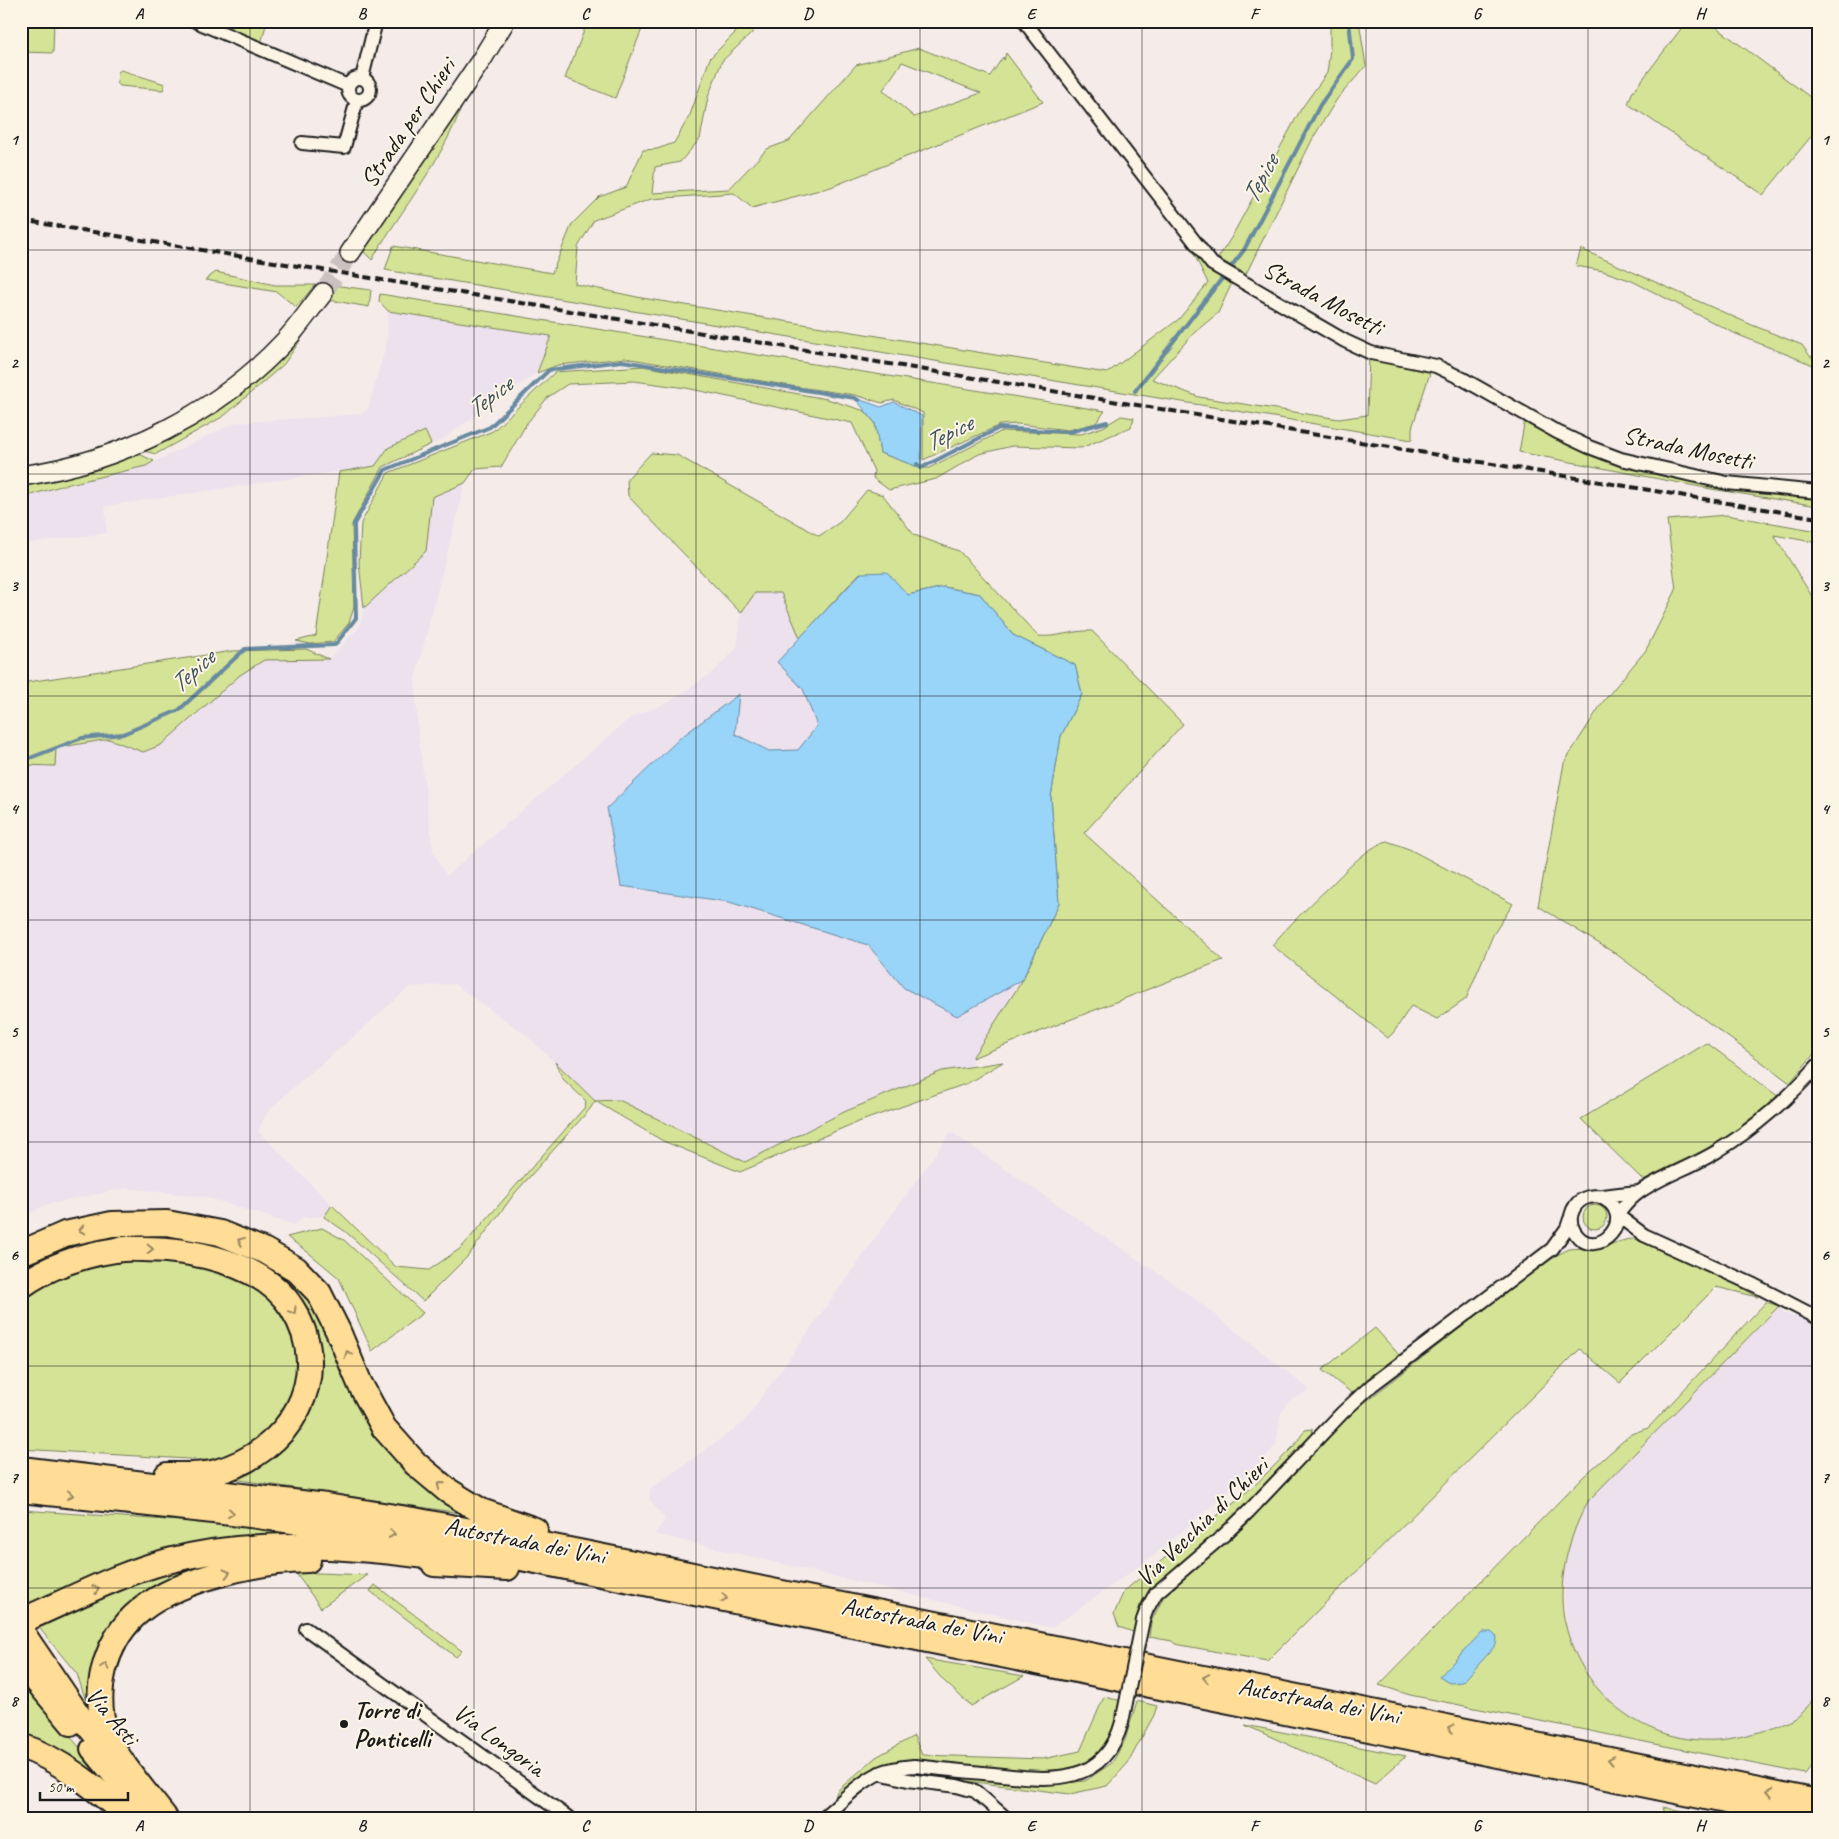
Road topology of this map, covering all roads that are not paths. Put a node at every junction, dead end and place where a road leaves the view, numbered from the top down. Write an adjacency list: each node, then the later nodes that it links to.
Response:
1 (195, 21): 6 (street)
2 (376, 21): 5 (street)
3 (505, 21): 9 (main road, Strada per Chieri)
4 (1024, 21): 12 (street, Strada Mosetti)
5 (362, 78): 6 (street); 7 (street)
6 (348, 86): 7 (street)
7 (357, 100): 8 (street)
8 (302, 143)
9 (350, 252)
10 (323, 293): 11 (main road)
11 (21, 476)
12 (1818, 492)
13 (1818, 1065): 14 (street)
14 (1639, 1192): 15 (street); 16 (street)
15 (1598, 1196): 16 (street); 17 (street)
16 (1617, 1215): 18 (street); 19 (street)
17 (1570, 1219): 20 (street); 21 (street, Via Vecchia di Chieri)
18 (1612, 1234): 19 (street); 20 (street)
19 (1644, 1235): 24 (street)
20 (1589, 1242): 21 (street, Via Vecchia di Chieri)
21 (1552, 1249): 38 (street, Via Vecchia di Chieri, bridge)
22 (21, 1253): 29 (highway, one-way to 22)
23 (21, 1286): 25 (highway, one-way to 25)
24 (1818, 1318)
25 (21, 1464)
26 (21, 1469): 29 (highway, Autostrada dei Vini)
27 (21, 1490): 30 (highway, Autostrada dei Vini, one-way to 30)
28 (507, 1568): 30 (highway); 31 (highway, one-way to 28); 42 (highway, one-way to 28)
29 (744, 1585): 39 (highway, Autostrada dei Vini, one-way to 29)
30 (689, 1591): 46 (highway, Autostrada dei Vini, one-way to 46)
31 (21, 1621)
32 (306, 1629): 43 (street, Via Longoria)
33 (21, 1631): 36 (highway)
34 (21, 1647): 36 (main road, Via Asti)
35 (21, 1665): 41 (main road, Via Asti)
36 (78, 1715): 42 (main road, Via Asti)
37 (21, 1746): 40 (highway)
38 (879, 1773): 44 (street, Via Vecchia di Chieri); 45 (street)
39 (1818, 1802)
40 (130, 1818)
41 (148, 1818)
42 (164, 1818)
43 (569, 1818)
44 (822, 1818)
45 (1006, 1818)
46 (1810, 1818)

